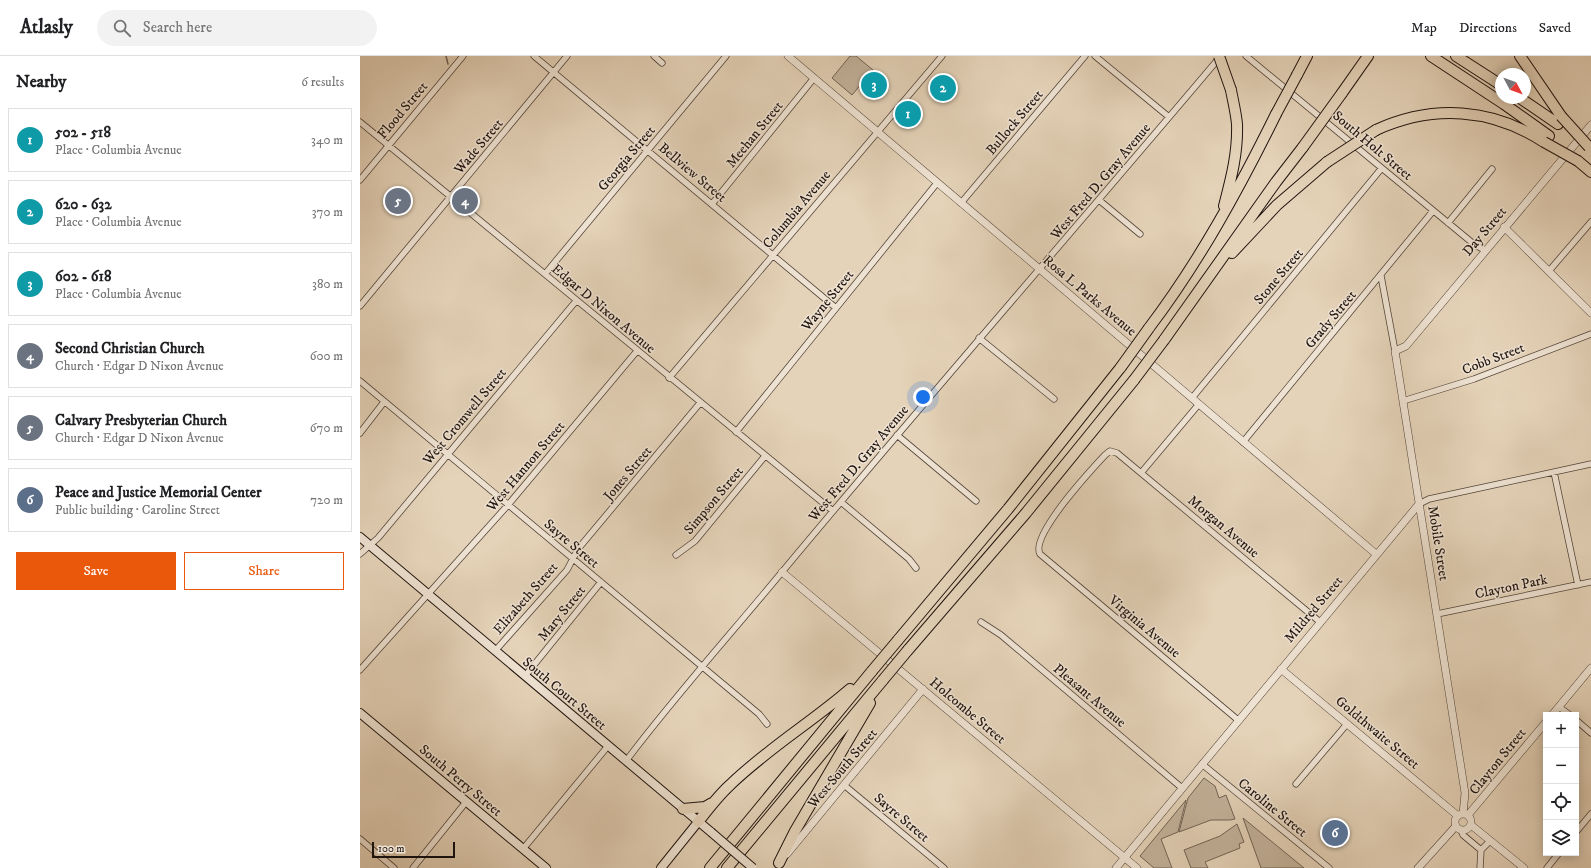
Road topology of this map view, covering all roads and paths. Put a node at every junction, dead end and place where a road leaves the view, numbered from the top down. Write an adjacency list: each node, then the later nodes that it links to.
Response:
1 (463, 56): 33 (street, Flood Street)
2 (534, 56): 22 (street, Bellview Street)
3 (567, 56): 22 (street, Wade Street)
4 (654, 56): 19 (street)
5 (726, 56): 35 (street, Georgia Street)
6 (788, 56): 23 (street, Rosa L Parks Avenue)
7 (942, 56): 31 (street, Columbia Avenue)
8 (1085, 56): 43 (street, Bullock Street)
9 (1095, 56): 27 (street)
10 (1220, 56): 27 (street, West Fred D. Gray Avenue); 46 (highway, bridge)
11 (1246, 56): 36 (street, South Holt Street)
12 (1307, 56): 46 (highway, bridge)
13 (1363, 56): 25 (highway)
14 (1368, 56): 25 (highway)
15 (1431, 56): 32 (highway)
16 (1456, 56): 24 (highway)
17 (1520, 56): 20 (highway)
18 (1525, 56): 20 (highway)
19 (662, 63)
20 (1529, 68)
21 (1531, 71): 28 (highway)
22 (554, 72): 35 (street, Bellview Street); 41 (street, Wade Street)
23 (814, 78): 31 (street, Rosa L Parks Avenue); 44 (street, Meehan Street)
24 (1495, 81)
25 (1342, 93): 57 (highway, bridge)
26 (1531, 104): 28 (highway)
27 (1169, 117): 42 (street, West Fred D. Gray Avenue)
28 (1560, 120): 34 (highway, bridge)
29 (360, 122): 33 (street, Edgar D Nixon Avenue)
30 (1591, 125): 49 (street, Day Street)
31 (877, 132): 40 (street, Rosa L Parks Avenue); 52 (street, Columbia Avenue)
32 (1547, 139): 38 (highway, bridge); 57 (highway, bridge)
33 (388, 146): 39 (street, Flood Street); 41 (street, Edgar D Nixon Avenue)
34 (1590, 148)
35 (648, 150): 44 (street, Bellview Street); 55 (street, Georgia Street)
36 (1381, 169): 45 (street, South Holt Street); 68 (street, Stone Street)
37 (1492, 169): 48 (street)
38 (1589, 171)
39 (360, 180)
40 (938, 183): 43 (street, Rosa L Parks Avenue); 60 (street, Wayne Street)
41 (451, 196): 55 (street, Edgar D Nixon Avenue); 59 (street, Wade Street)
42 (1099, 200): 50 (street); 53 (street, West Fred D. Gray Avenue)
43 (961, 202): 53 (street, Rosa L Parks Avenue)
44 (712, 204): 52 (street, Bellview Street)
45 (1433, 211): 48 (street, South Holt Street); 56 (street, Grady Street)
46 (1220, 220): 109 (highway, bridge)
47 (1591, 222): 54 (street)
48 (1448, 223): 51 (street, South Holt Street)
49 (1504, 227): 51 (street, Day Street); 54 (street)
50 (1140, 234)
51 (1485, 250): 65 (street, Day Street)
52 (772, 256): 60 (street, Bellview Street); 66 (street, Columbia Avenue)
53 (1040, 269): 63 (street, West Fred D. Gray Avenue); 68 (street, Rosa L Parks Avenue)
54 (1549, 271): 61 (street)
55 (545, 274): 58 (street, Edgar D Nixon Avenue)
56 (1381, 276): 65 (street, Mobile Street); 77 (street, Grady Street)
57 (1205, 283): 111 (highway, bridge)
58 (576, 301): 64 (street, Edgar D Nixon Avenue); 78 (street, West Cromwell Street)
59 (360, 306)
60 (836, 308): 74 (street, Wayne Street)
61 (1591, 313)
62 (1591, 334): 70 (street, Cobb Street)
63 (979, 338): 69 (street); 76 (street, West Fred D. Gray Avenue)
64 (637, 351): 66 (street, Edgar D Nixon Avenue); 86 (street, West Hannon Street)
65 (1395, 351): 70 (street, Mobile Street)
66 (669, 378): 72 (street, Edgar D Nixon Avenue)
67 (360, 381): 71 (street, Sayre Street)
68 (1192, 398): 73 (street, Rosa L Parks Avenue)
69 (1054, 399)
70 (1403, 401): 85 (street, Mobile Street)
71 (384, 402): 75 (street); 78 (street, Sayre Street)
72 (700, 403): 74 (street, Edgar D Nixon Avenue); 94 (street, Jones Street)
73 (1199, 404): 77 (street, Rosa L Parks Avenue); 82 (street)
74 (736, 432): 79 (street, Edgar D Nixon Avenue)
75 (360, 433)
76 (897, 435): 83 (street); 84 (street, West Fred D. Gray Avenue)
77 (1244, 442): 92 (street, Rosa L Parks Avenue)
78 (447, 454): 86 (street, Sayre Street); 89 (street, West Cromwell Street)
79 (765, 456): 87 (street, Edgar D Nixon Avenue); 93 (street, Simpson Street)
80 (1591, 464): 81 (street, Mildred Street)
81 (1554, 472): 85 (street, Mildred Street); 99 (street)
82 (1141, 473): 90 (street, Morgan Avenue); 103 (street, Morgan Avenue)
83 (976, 501)
84 (841, 502): 87 (street, West Fred D. Gray Avenue); 95 (street)
85 (1419, 504): 92 (street, Mildred Street); 101 (street, Mobile Street)
86 (508, 505): 94 (street, Sayre Street); 100 (street, West Hannon Street)
87 (833, 511): 96 (street, West Fred D. Gray Avenue)
88 (360, 538): 89 (main road, South Court Street)
89 (370, 545): 91 (street, West Cromwell Street); 100 (main road, South Court Street)
90 (1038, 551): 117 (street, Virginia Avenue)
91 (360, 554)
92 (1376, 554): 103 (street, Mildred Street)
93 (676, 555)
94 (573, 559): 97 (street, Sayre Street); 104 (street, Elizabeth Street)
95 (916, 568)
96 (782, 572): 105 (street, West Fred D. Gray Avenue); 112 (street, Holcombe Street)
97 (601, 582): 105 (street, Sayre Street); 110 (street, Mary Street)
98 (1591, 582): 99 (street, Clayton Park)
99 (1578, 585): 101 (street, Clayton Park)
100 (428, 594): 104 (main road, South Court Street); 108 (street, West Hannon Street)
101 (1437, 614): 133 (street, Mobile Street)
102 (981, 622): 128 (street, Pleasant Avenue)
103 (1320, 622): 106 (street, Mildred Street)
104 (495, 651): 110 (main road, South Court Street)
105 (703, 668): 119 (street, Sayre Street); 124 (street, West Fred D. Gray Avenue)
106 (1281, 668): 117 (street, Mildred Street); 120 (street, Goldthwaite Street)
107 (1591, 668): 113 (street)
108 (360, 670)
109 (872, 671): 130 (highway); 149 (highway)
110 (525, 676): 123 (main road, South Court Street)
111 (883, 680): 144 (highway); 150 (highway)
112 (923, 689): 127 (street, West South Street); 143 (street, Holcombe Street)
113 (1559, 707): 114 (street); 115 (street)
114 (1555, 712)
115 (1566, 712)
116 (360, 713): 129 (main road, South Perry Street)
117 (1238, 720): 125 (street, Mildred Street)
118 (1579, 723): 122 (street)
119 (766, 724)
120 (1347, 724): 126 (street); 133 (street, Goldthwaite Street)
121 (1543, 725): 133 (street, Clayton Street)
122 (1591, 733)
123 (608, 746): 124 (main road, South Court Street); 140 (street)
124 (626, 761): 131 (main road, South Court Street)
125 (1202, 764): 128 (street, Mildred Street); 155 (street, Caroline Street)
126 (1296, 784)
127 (844, 785): 144 (street, West South Street); 152 (street, Sayre Street)
128 (1182, 788): 143 (street, Mildred Street)
129 (466, 802): 140 (main road, South Perry Street); 146 (street)
130 (714, 802): 131 (highway); 134 (highway)
131 (683, 809): 134 (main road, South Court Street)
132 (1591, 814): 137 (street)
133 (1463, 815): 135 (street); 136 (street)
134 (698, 822): 148 (main road); 151 (main road, South Court Street, bridge)
135 (1471, 825): 136 (street); 139 (street)
136 (1458, 828): 141 (street); 156 (street)
137 (1579, 828)
138 (360, 840): 145 (street)
139 (1490, 841): 141 (street); 158 (street)
140 (524, 849): 147 (main road, South Perry Street)
141 (1481, 850): 157 (street)
142 (1556, 856): 159 (street)
143 (1125, 857): 153 (street, Mildred Street); 154 (street, Holcombe Street)
144 (777, 865)
145 (394, 868)
146 (413, 868)
147 (546, 868)
148 (661, 868)
149 (710, 868)
150 (727, 868)
151 (753, 868)
152 (944, 868)
153 (1116, 868)
154 (1138, 868)
155 (1329, 868)
156 (1418, 868)
157 (1480, 868)
158 (1524, 868)
159 (1546, 868)

